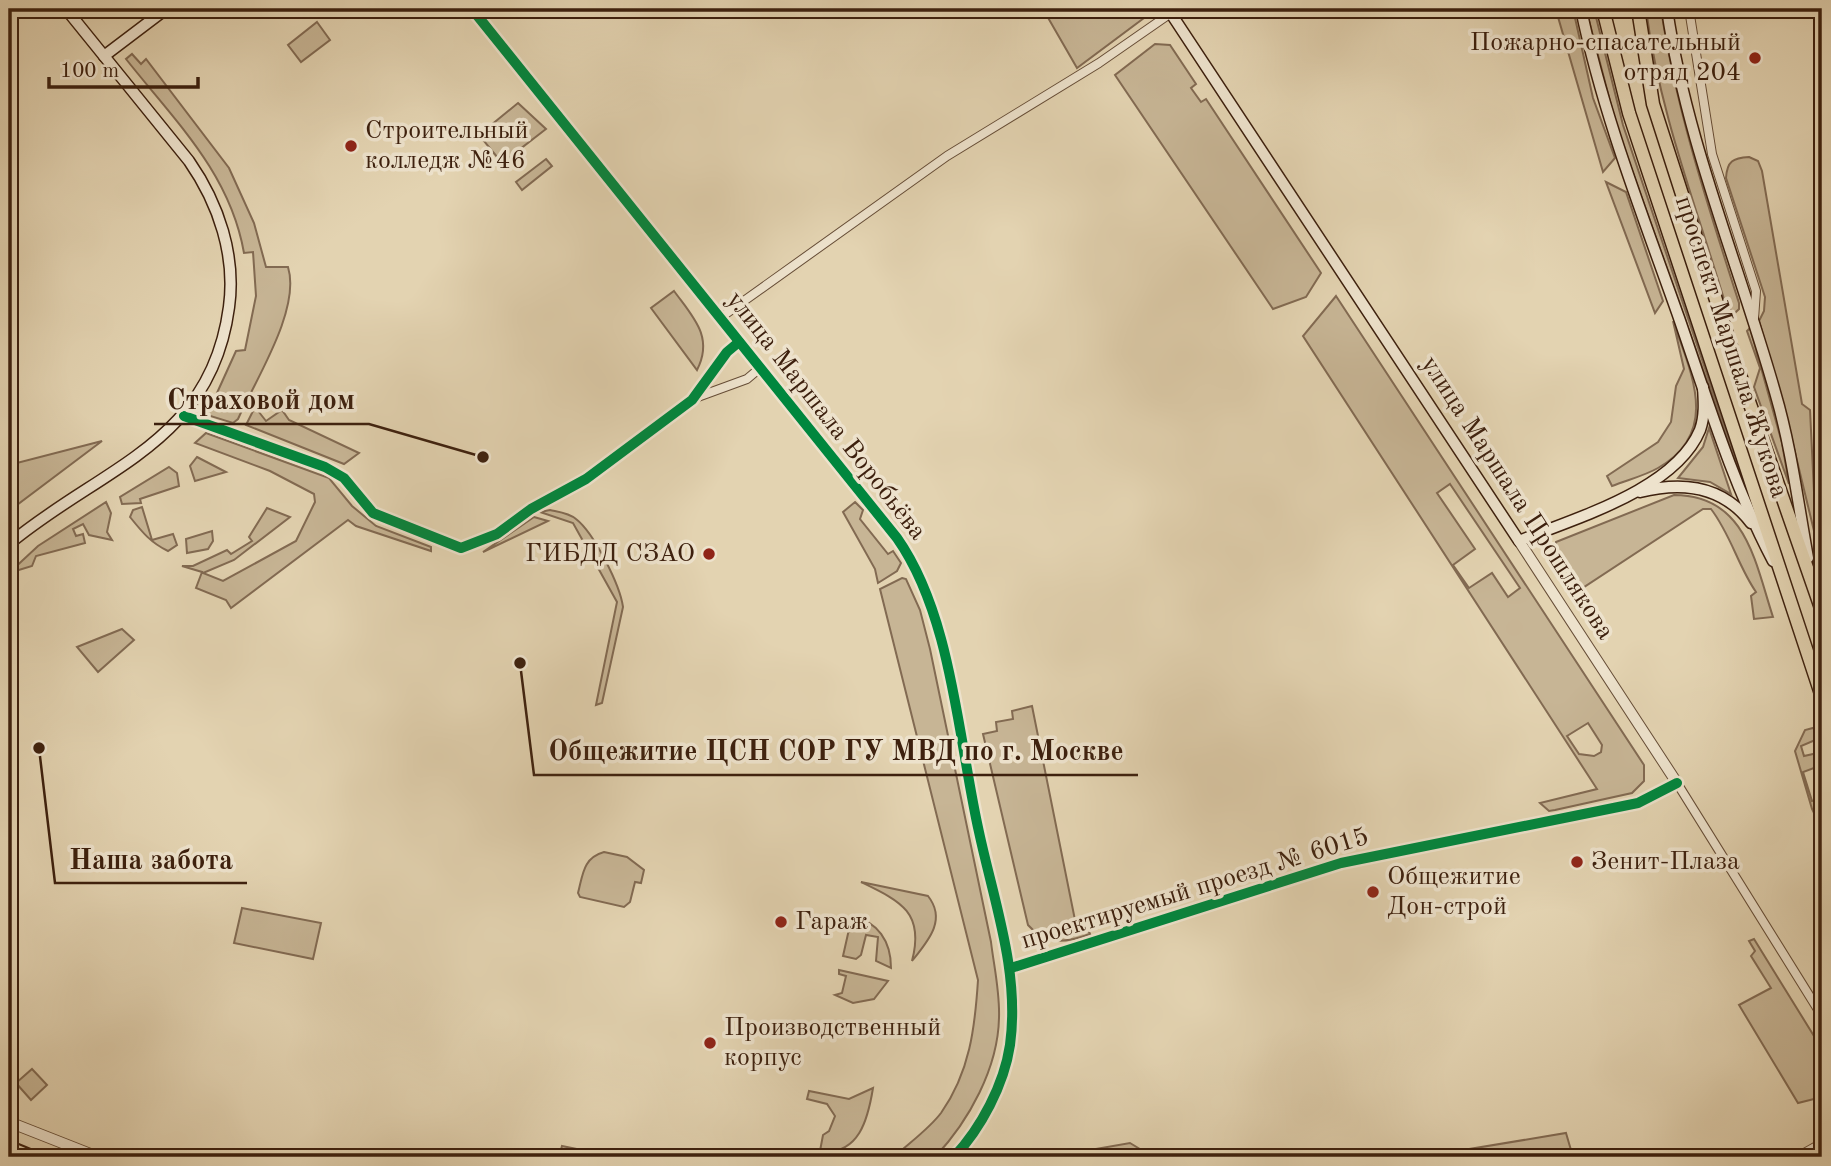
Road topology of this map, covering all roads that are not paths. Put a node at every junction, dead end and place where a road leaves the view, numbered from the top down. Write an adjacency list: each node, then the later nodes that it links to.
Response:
1 (66, 9): 10 (main road)
2 (166, 9): 10 (main road)
3 (472, 9): 11 (street, улица Маршала Воробьёва)
4 (1581, 9): 15 (main road)
5 (1603, 9): 23 (main road, проспект Маршала Жукова)
6 (1638, 9): 22 (main road, проспект Маршала Жукова)
7 (1667, 9): 12 (main road)
8 (1689, 9): 12 (street)
9 (1170, 11): 11 (street); 20 (main road, улица Маршала Прошлякова)
10 (104, 56): 17 (main road)
11 (720, 318): 13 (street, улица Маршала Воробьёва)
12 (1754, 319): 22 (main road)
13 (739, 342): 14 (street, улица Маршала Воробьёва); 16 (street)
14 (760, 368): 16 (street); 27 (street, улица Маршала Воробьёва)
15 (1703, 387): 18 (main road); 19 (main road)
16 (692, 400): 17 (street)
17 (184, 416): 21 (main road)
18 (1631, 494): 19 (main road); 20 (main road)
19 (1758, 532): 23 (main road)
20 (1519, 541): 26 (street, улица Маршала Прошлякова)
21 (9, 544)
22 (1811, 578): 24 (main road, проспект Маршала Жукова)
23 (1787, 587): 25 (main road, проспект Маршала Жукова)
24 (1822, 611)
25 (1822, 697)
26 (1677, 783): 27 (street, проектируемый проезд № 6015); 28 (street, улица Маршала Прошлякова)
27 (1011, 968): 32 (street, улица Маршала Воробьёва)
28 (1822, 1016)
29 (9, 1122): 31 (street)
30 (1822, 1143): 33 (street)
31 (98, 1157)
32 (954, 1157)
33 (1797, 1157)

